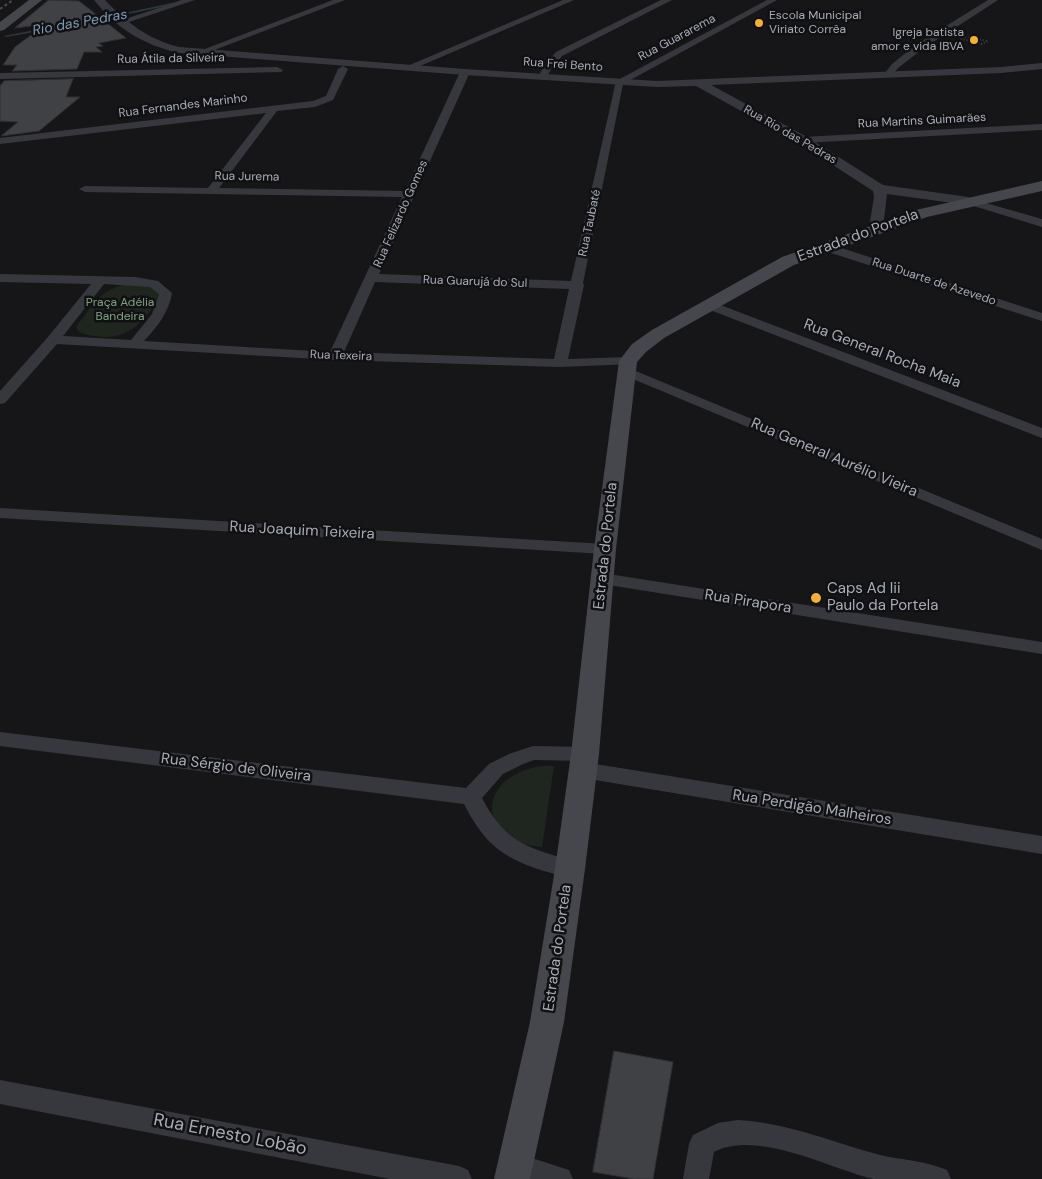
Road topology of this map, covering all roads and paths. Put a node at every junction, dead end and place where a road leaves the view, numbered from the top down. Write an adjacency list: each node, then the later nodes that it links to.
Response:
1 (36, 0): 10 (main road)
2 (99, 0): 9 (street, Rua Frei Bento)
3 (191, 0): 9 (street)
4 (341, 0): 12 (street)
5 (570, 0): 17 (street)
6 (668, 0): 23 (street)
7 (773, 0): 24 (street, Rua Guararema)
8 (994, 0): 14 (street)
9 (116, 19): 12 (street, Rua Frei Bento)
10 (0, 28)
11 (965, 37): 11 (path)
12 (201, 52): 13 (street, Rua Frei Bento)
13 (275, 58): 15 (street, Rua Frei Bento); 18 (street)
14 (895, 65): 20 (street); 21 (street)
15 (344, 66): 17 (street, Rua Frei Bento); 18 (street, Rua Átila da Silveira); 26 (street, Rua Fernandes Marinho)
16 (1042, 66): 20 (street, Rua Frei Bento)
17 (410, 68): 19 (street, Rua Frei Bento)
18 (264, 70): 22 (street, Rua Átila da Silveira)
19 (465, 72): 23 (street, Rua Frei Bento); 34 (street, Rua Felizardo Gomes)
20 (922, 74): 21 (street, Rua Frei Bento)
21 (888, 75): 25 (street, Rua Frei Bento)
22 (0, 76)
23 (542, 77): 24 (street, Rua Frei Bento)
24 (619, 83): 25 (street, Rua Frei Bento); 42 (street, Rua Taubaté)
25 (700, 84): 28 (street, Rua Rio das Pedras)
26 (274, 109): 29 (street, Rua Fernandes Marinho); 33 (street)
27 (1042, 127): 28 (street, Rua Martins Guimarães)
28 (803, 140): 32 (street, Rua Rio das Pedras)
29 (0, 141)
30 (1042, 186): 35 (main road, Estrada do Portela)
31 (85, 189): 33 (street, Rua Jurema)
32 (878, 189): 35 (street, Rua Rio das Pedras); 37 (street)
33 (211, 191): 34 (street, Rua Jurema)
34 (409, 194): 40 (street, Rua Felizardo Gomes)
35 (968, 202): 36 (street); 37 (main road, Estrada do Portela)
36 (1042, 224)
37 (876, 228): 38 (main road, Estrada do Portela)
38 (826, 247): 43 (main road, Estrada do Portela); 44 (street, Rua Duarte de Azevedo)
39 (0, 278): 41 (street)
40 (372, 278): 42 (street, Rua Guarujá do Sul); 47 (street, Rua Felizardo Gomes)
41 (101, 280): 45 (street); 46 (street)
42 (578, 285): 48 (street, Rua Taubaté)
43 (710, 305): 49 (main road, Estrada do Portela); 51 (street, Rua General Rocha Maia)
44 (1042, 317)
45 (53, 340): 46 (street, Rua Texeira); 50 (street)
46 (134, 345): 47 (street, Rua Texeira)
47 (335, 356): 48 (street, Rua Texeira)
48 (560, 363): 49 (street, Rua Texeira)
49 (627, 366): 53 (street, Rua General Aurélio Vieira); 54 (main road, Estrada do Portela)
50 (0, 400)
51 (1042, 433)
52 (0, 513): 54 (street, Rua Joaquim Teixeira)
53 (1042, 545)
54 (605, 549): 55 (main road, Estrada do Portela)
55 (602, 579): 56 (street, Rua Pirapora); 58 (main road, Estrada do Portela)
56 (1042, 648)
57 (0, 739): 59 (street, Rua Sérgio de Oliveira)
58 (584, 762): 59 (street); 60 (street, Rua Perdigão Malheiros); 61 (main road, Estrada do Portela)
59 (471, 797): 61 (street)
60 (1042, 845)
61 (570, 869): 63 (main road, Estrada do Portela)
62 (0, 1092): 64 (street, Rua Ernesto Lobão)
63 (514, 1172): 65 (street)
64 (459, 1179)
65 (560, 1179)
66 (696, 1179): 67 (street)
67 (938, 1179)

